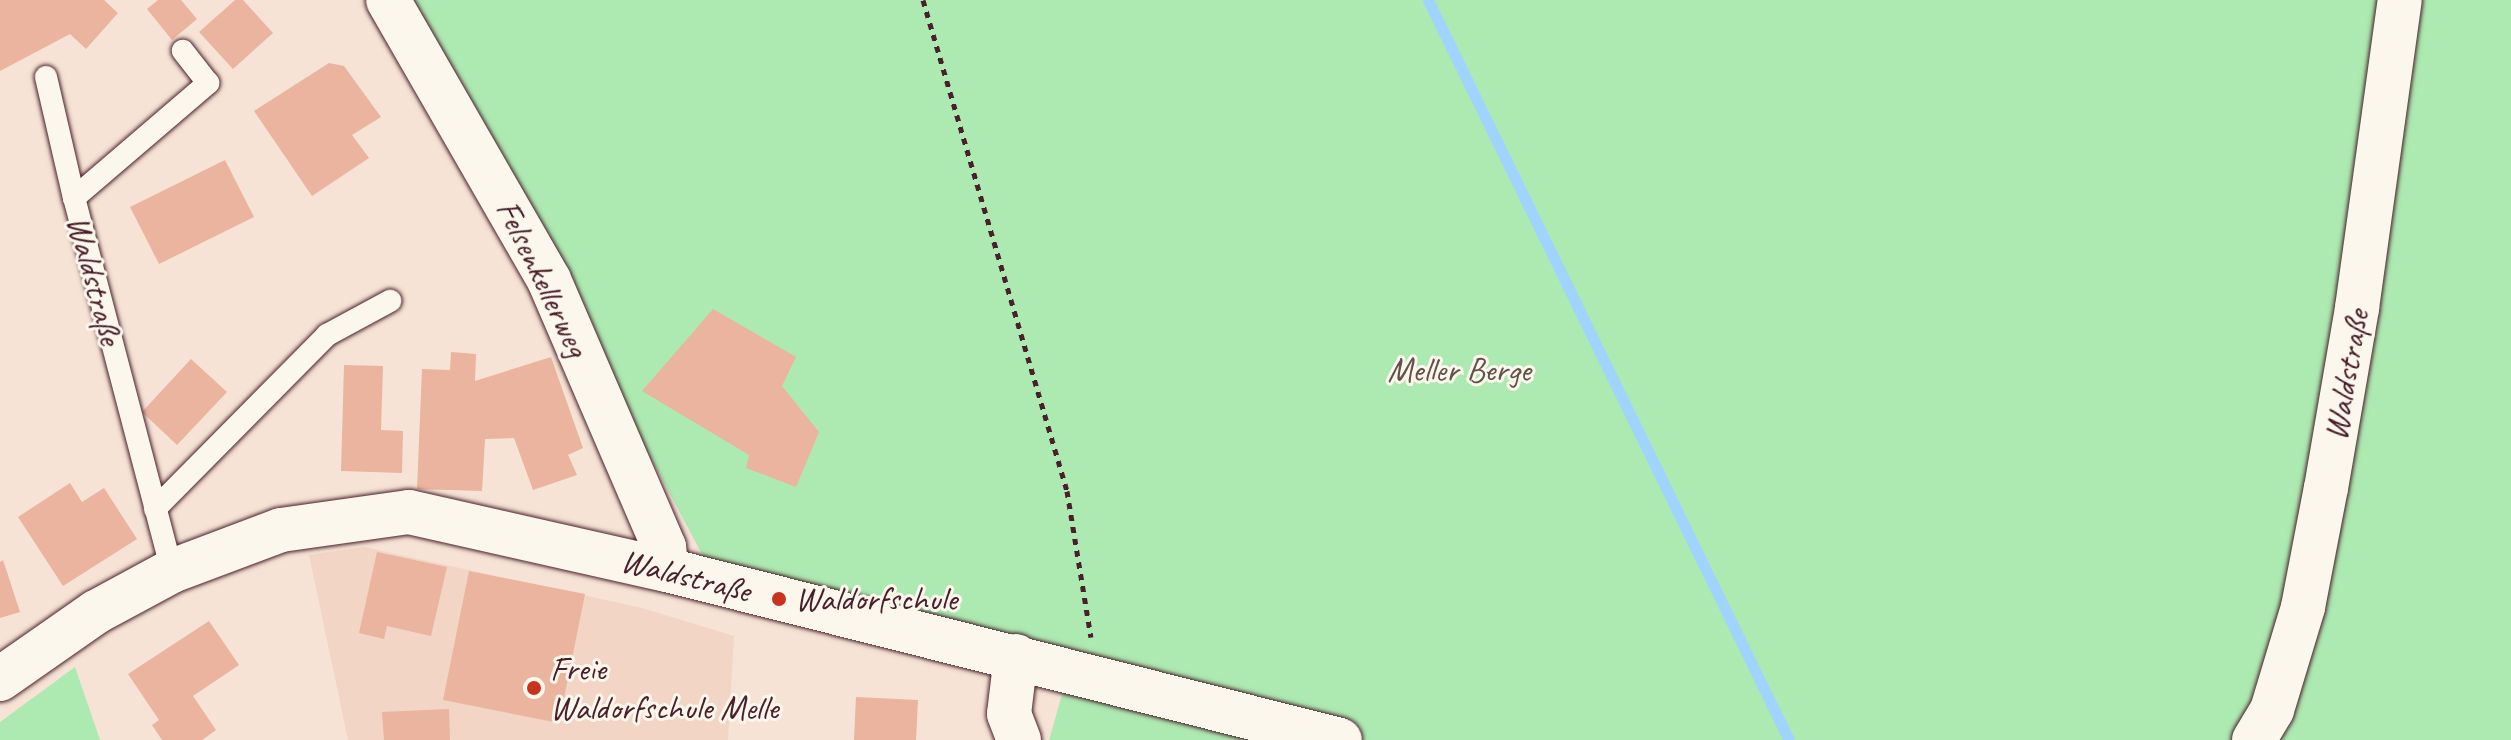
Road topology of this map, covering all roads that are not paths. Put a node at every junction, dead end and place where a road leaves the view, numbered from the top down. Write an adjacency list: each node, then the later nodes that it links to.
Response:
1 (388, 0): 8 (street, Felsenkellerweg)
2 (2400, 0): 14 (street, Waldstraße)
3 (183, 51): 5 (lane, Waldstraße)
4 (46, 77): 5 (lane)
5 (74, 198): 7 (lane, Waldstraße)
6 (390, 301): 7 (lane)
7 (155, 509): 9 (lane, Waldstraße)
8 (667, 570): 9 (street, Waldstraße); 10 (street, Waldstraße)
9 (172, 571): 11 (street, Waldstraße)
10 (1016, 656): 12 (street); 13 (street, Waldstraße)
11 (0, 679)
12 (1019, 740)
13 (1340, 740)
14 (2254, 740)

